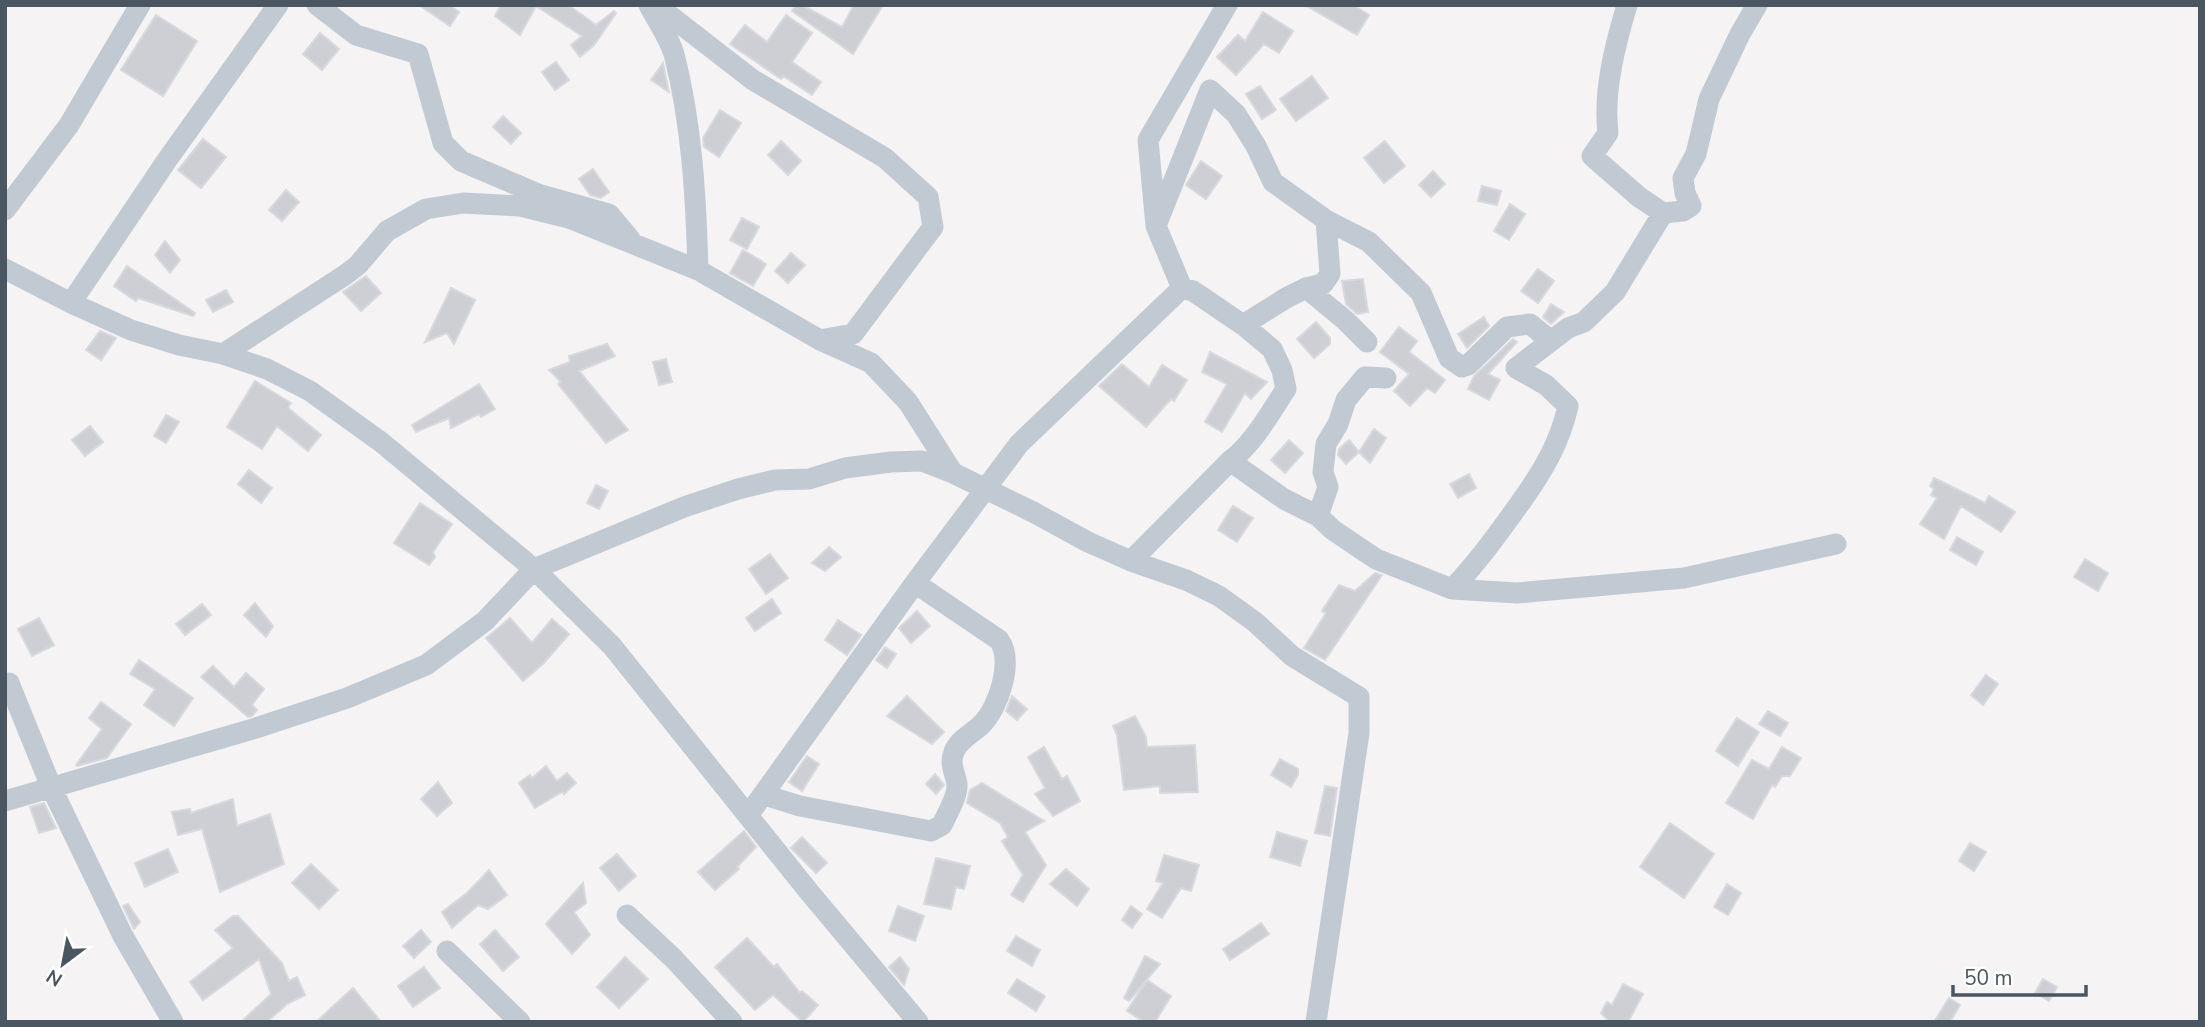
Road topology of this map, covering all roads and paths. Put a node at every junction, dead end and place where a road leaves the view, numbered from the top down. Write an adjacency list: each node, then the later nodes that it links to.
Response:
1 (140, 5): 11 (street)
2 (278, 5): 20 (street)
3 (317, 5): 15 (street)
4 (649, 5): 17 (street)
5 (656, 5): 22 (street)
6 (1227, 5): 9 (street)
7 (1627, 5): 12 (street)
8 (1757, 5): 12 (street)
9 (1198, 54): 10 (street); 14 (street)
10 (1210, 90): 13 (street); 14 (street)
11 (5, 210)
12 (1663, 212): 23 (street)
13 (1326, 220): 19 (street); 23 (street)
14 (1156, 226): 18 (street)
15 (634, 243): 17 (street); 25 (street)
16 (5, 269): 20 (street)
17 (698, 270): 22 (street)
18 (1182, 288): 21 (street); 29 (street)
19 (1306, 289): 21 (street); 24 (street)
20 (71, 303): 25 (street)
21 (1243, 326): 27 (street)
22 (820, 340): 28 (street)
23 (1551, 341): 35 (street)
24 (1367, 342)
25 (223, 354): 33 (street)
26 (1386, 378): 30 (street)
27 (1230, 461): 30 (street); 32 (street)
28 (953, 472): 29 (street); 33 (street)
29 (985, 488): 32 (street); 34 (street)
30 (1318, 516): 35 (street)
31 (1836, 544): 35 (street)
32 (1131, 561): 47 (street)
33 (534, 569): 37 (street); 40 (street)
34 (915, 583): 38 (street); 38 (street)
35 (1452, 589)
36 (9, 683): 37 (street)
37 (52, 789): 39 (street); 43 (street)
38 (764, 795): 40 (street)
39 (5, 801)
40 (749, 814): 46 (street)
41 (627, 915): 45 (street)
42 (447, 951): 44 (street)
43 (166, 1020)
44 (520, 1022)
45 (732, 1022)
46 (918, 1022)
47 (1316, 1022)

